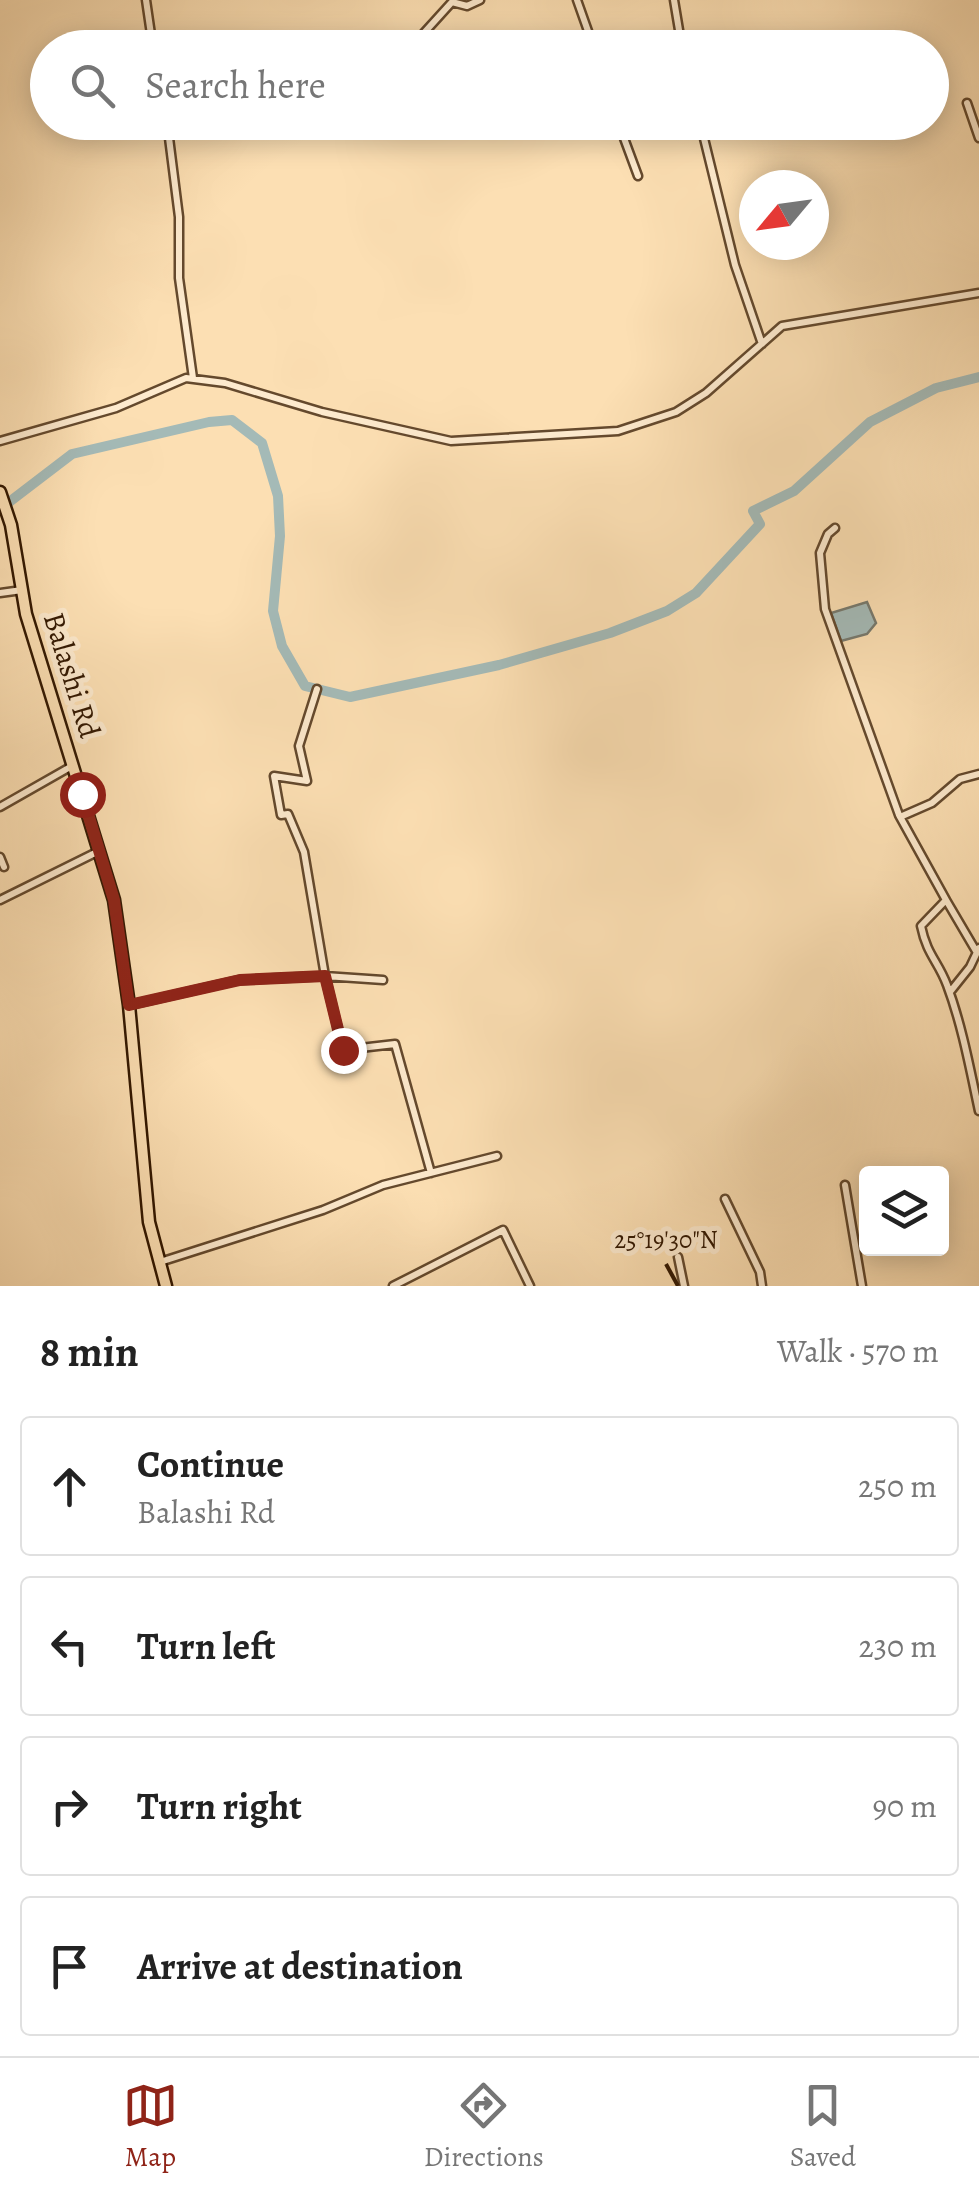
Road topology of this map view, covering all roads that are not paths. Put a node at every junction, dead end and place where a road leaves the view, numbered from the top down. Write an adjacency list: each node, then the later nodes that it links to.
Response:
1 (146, 0): 6 (street)
2 (480, 0): 5 (street)
3 (577, 0): 8 (street)
4 (674, 0): 9 (street)
5 (452, 1): 7 (street)
6 (150, 30)
7 (426, 30)
8 (588, 30)
9 (679, 30)
10 (967, 103): 11 (street)
11 (979, 138)
12 (169, 140): 18 (street)
13 (625, 140): 15 (street)
14 (704, 140): 17 (street)
15 (638, 176)
16 (979, 294): 17 (street)
17 (762, 344): 18 (street)
18 (193, 378): 19 (street)
19 (0, 441)
20 (0, 492): 22 (main road, Balashi Rd)
21 (834, 528): 28 (street)
22 (22, 590): 23 (street); 25 (main road, Balashi Rd)
23 (0, 592)
24 (317, 689): 35 (street)
25 (73, 766): 27 (street); 29 (main road, Balashi Rd)
26 (979, 774): 28 (street)
27 (0, 808)
28 (900, 817): 33 (street)
29 (100, 850): 32 (street); 38 (main road, Balashi Rd)
30 (0, 857): 31 (street)
31 (4, 867)
32 (0, 900)
33 (946, 900): 34 (street); 37 (street)
34 (977, 950): 37 (street)
35 (325, 976): 36 (street); 38 (street); 41 (street)
36 (384, 980)
37 (949, 993): 39 (street)
38 (129, 1005): 45 (main road, Balashi Rd)
39 (979, 1110)
40 (496, 1156): 41 (street)
41 (432, 1173): 45 (street)
42 (845, 1185): 51 (street)
43 (725, 1199): 50 (street)
44 (678, 1257): 49 (street)
45 (158, 1262): 46 (main road, Balashi Rd)
46 (166, 1286)
47 (393, 1286): 48 (street)
48 (530, 1286)
49 (684, 1286)
50 (762, 1286)
51 (862, 1286)

